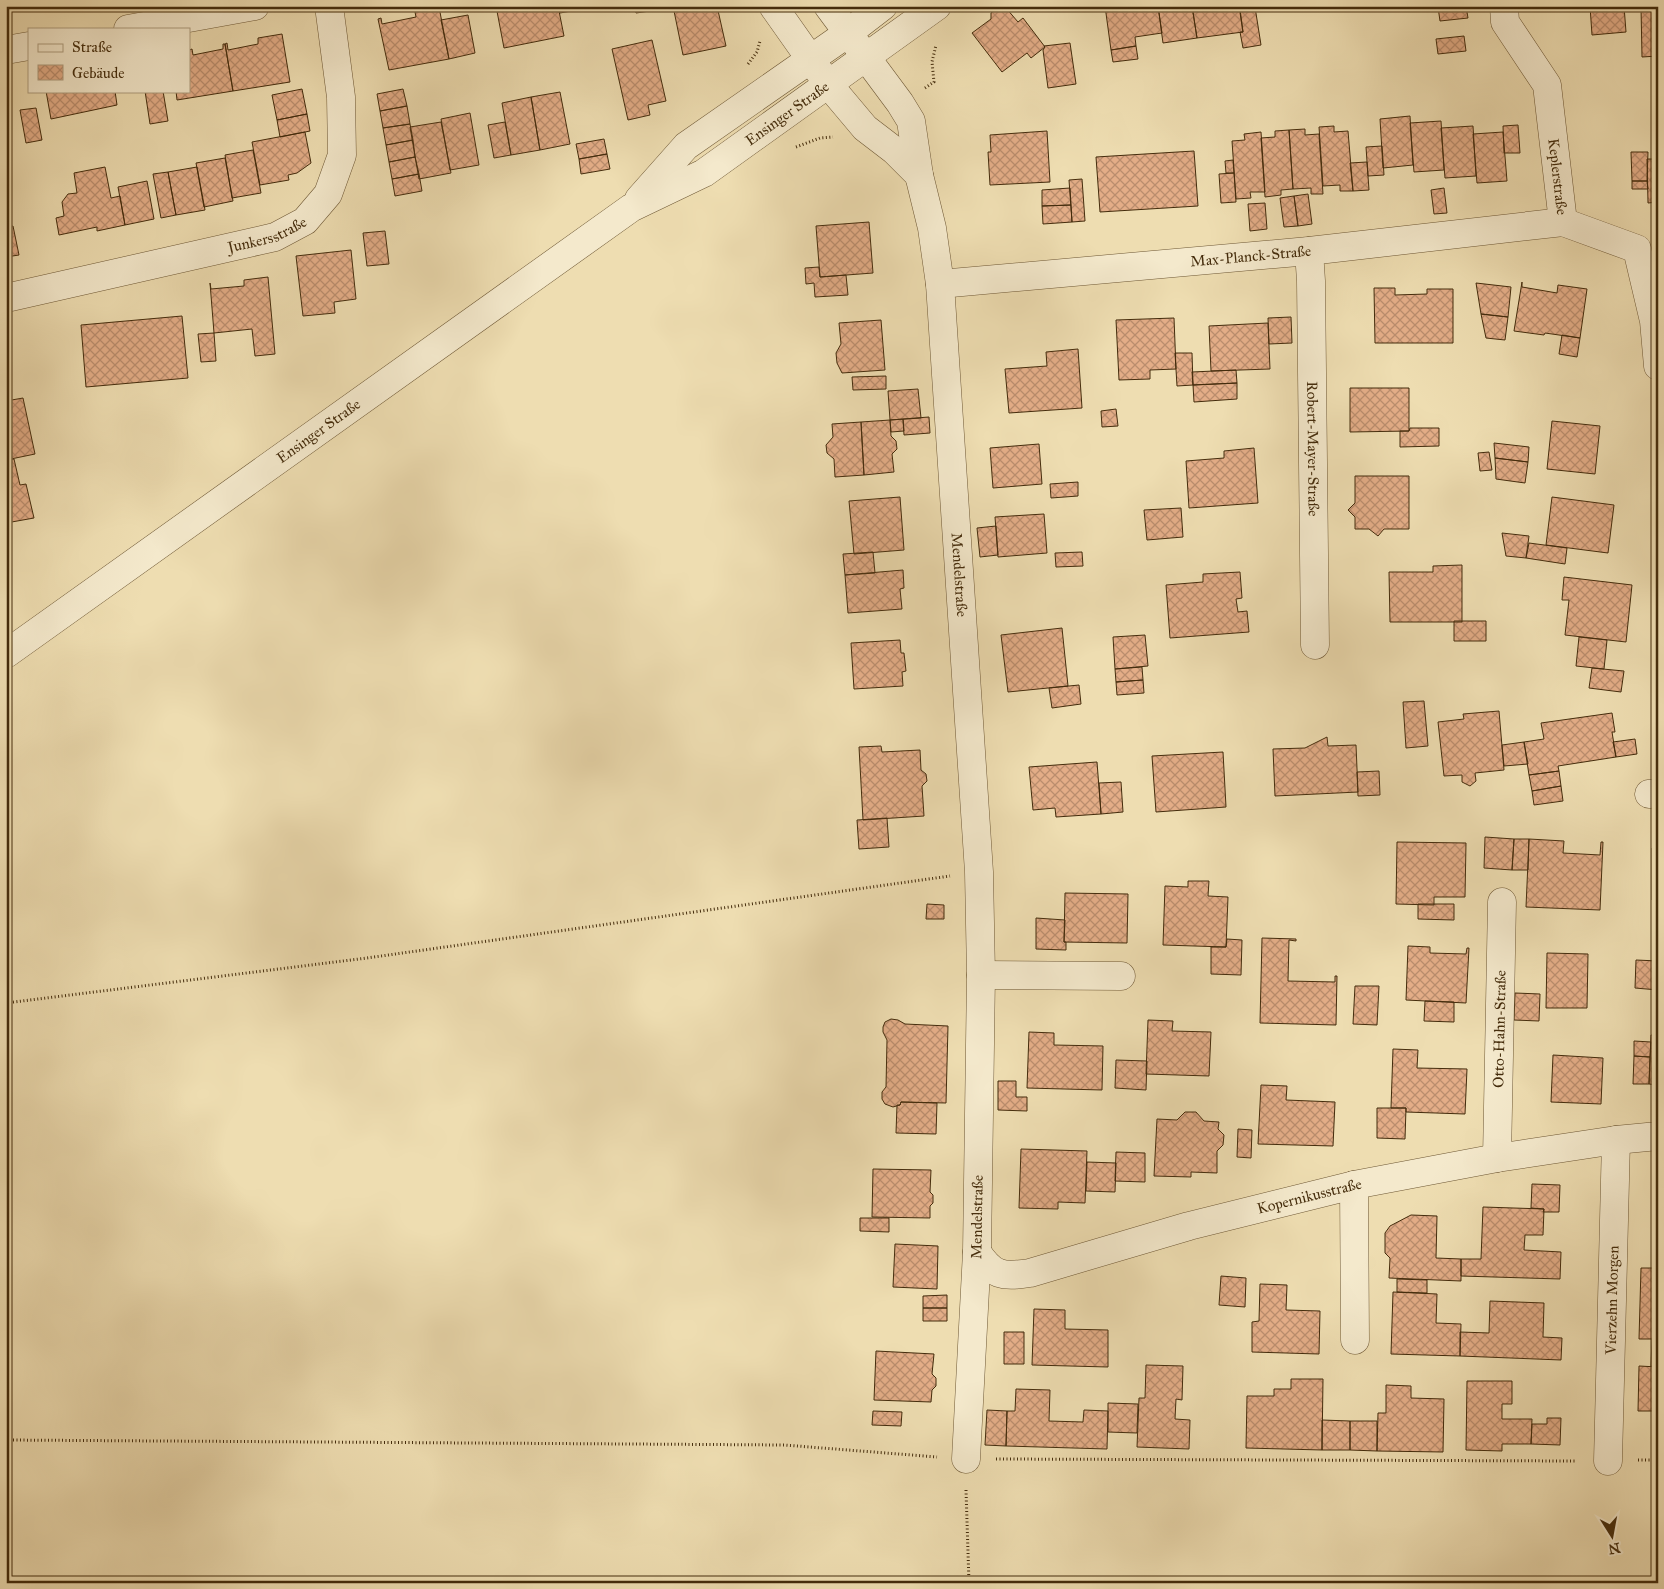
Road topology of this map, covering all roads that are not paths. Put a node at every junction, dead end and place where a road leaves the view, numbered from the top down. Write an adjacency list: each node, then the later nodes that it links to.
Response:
1 (255, 6): 8 (street)
2 (329, 6): 21 (street, Junkersstraße)
3 (772, 6): 13 (street)
4 (828, 6): 9 (street, Mendelstraße)
5 (883, 6): 9 (street, Ensinger Straße)
6 (937, 6): 12 (street, Ensinger Straße)
7 (1504, 6): 17 (street, Keplerstraße)
8 (134, 28)
9 (848, 33): 12 (street, Mendelstraße); 13 (street, Ensinger Straße)
10 (28, 46): 11 (street)
11 (6, 50)
12 (867, 58): 14 (street, Ensinger Straße); 15 (street, Mendelstraße)
13 (810, 60): 14 (street); 16 (street, Ensinger Straße)
14 (828, 84): 15 (street); 16 (street, Ensinger Straße)
15 (919, 175): 20 (street, Mendelstraße)
16 (631, 208): 24 (street, Ensinger Straße)
17 (1563, 222): 18 (street, Keplerstraße); 19 (street, Max-Planck-Straße)
18 (1647, 249): 22 (street, Keplerstraße)
19 (1309, 251): 20 (street, Max-Planck-Straße); 23 (street, Robert-Mayer-Straße)
20 (940, 284): 26 (street, Mendelstraße)
21 (6, 298)
22 (1658, 366)
23 (1315, 645)
24 (6, 654)
25 (1502, 902): 30 (street, Otto-Hahn-Straße)
26 (981, 975): 27 (street); 32 (street, Mendelstraße)
27 (1121, 976)
28 (1658, 1136): 29 (street, Kopernikusstraße)
29 (1616, 1140): 30 (street, Kopernikusstraße); 35 (street, Vierzehn Morgen)
30 (1497, 1158): 31 (street, Kopernikusstraße)
31 (1354, 1185): 32 (street, Kopernikusstraße); 33 (street)
32 (977, 1252): 34 (street, Mendelstraße)
33 (1355, 1340)
34 (966, 1459)
35 (1608, 1461)

